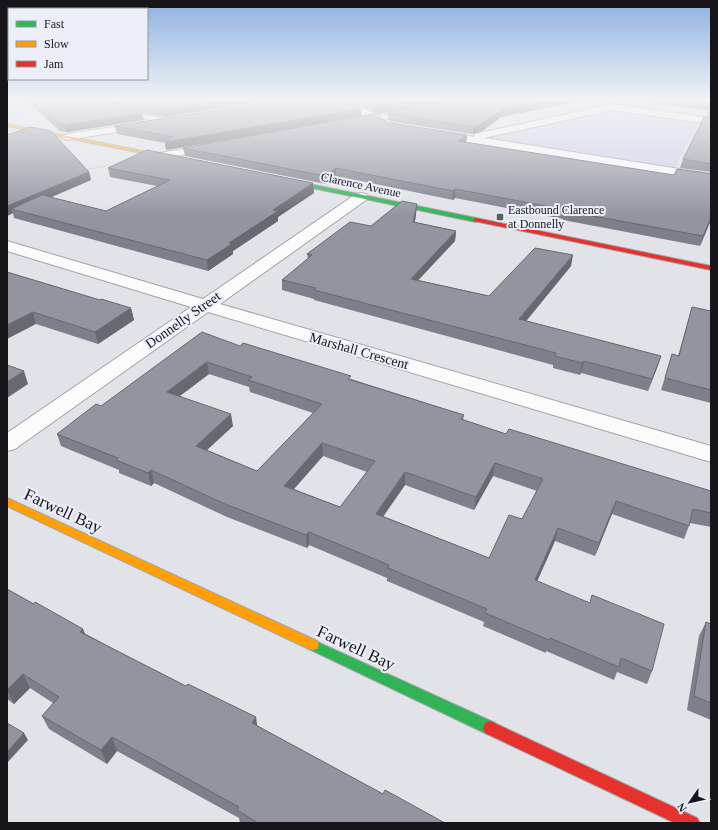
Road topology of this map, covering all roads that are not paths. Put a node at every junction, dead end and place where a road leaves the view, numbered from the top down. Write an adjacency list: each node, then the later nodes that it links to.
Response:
1 (75, 139): 4 (street)
2 (470, 139): 6 (street)
3 (211, 147): 4 (lane)
4 (160, 156): 5 (street)
5 (183, 160)
6 (711, 178)
7 (274, 179): 8 (street, Clarence Avenue)
8 (360, 197): 10 (street, Clarence Avenue); 11 (street, Donnelly Street)
9 (7, 246): 11 (street, Marshall Crescent)
10 (711, 268)
11 (204, 305): 12 (street, Donnelly Street); 13 (street, Marshall Crescent)
12 (7, 444)
13 (711, 454)
14 (7, 502): 15 (street, Farwell Bay)
15 (692, 823)

